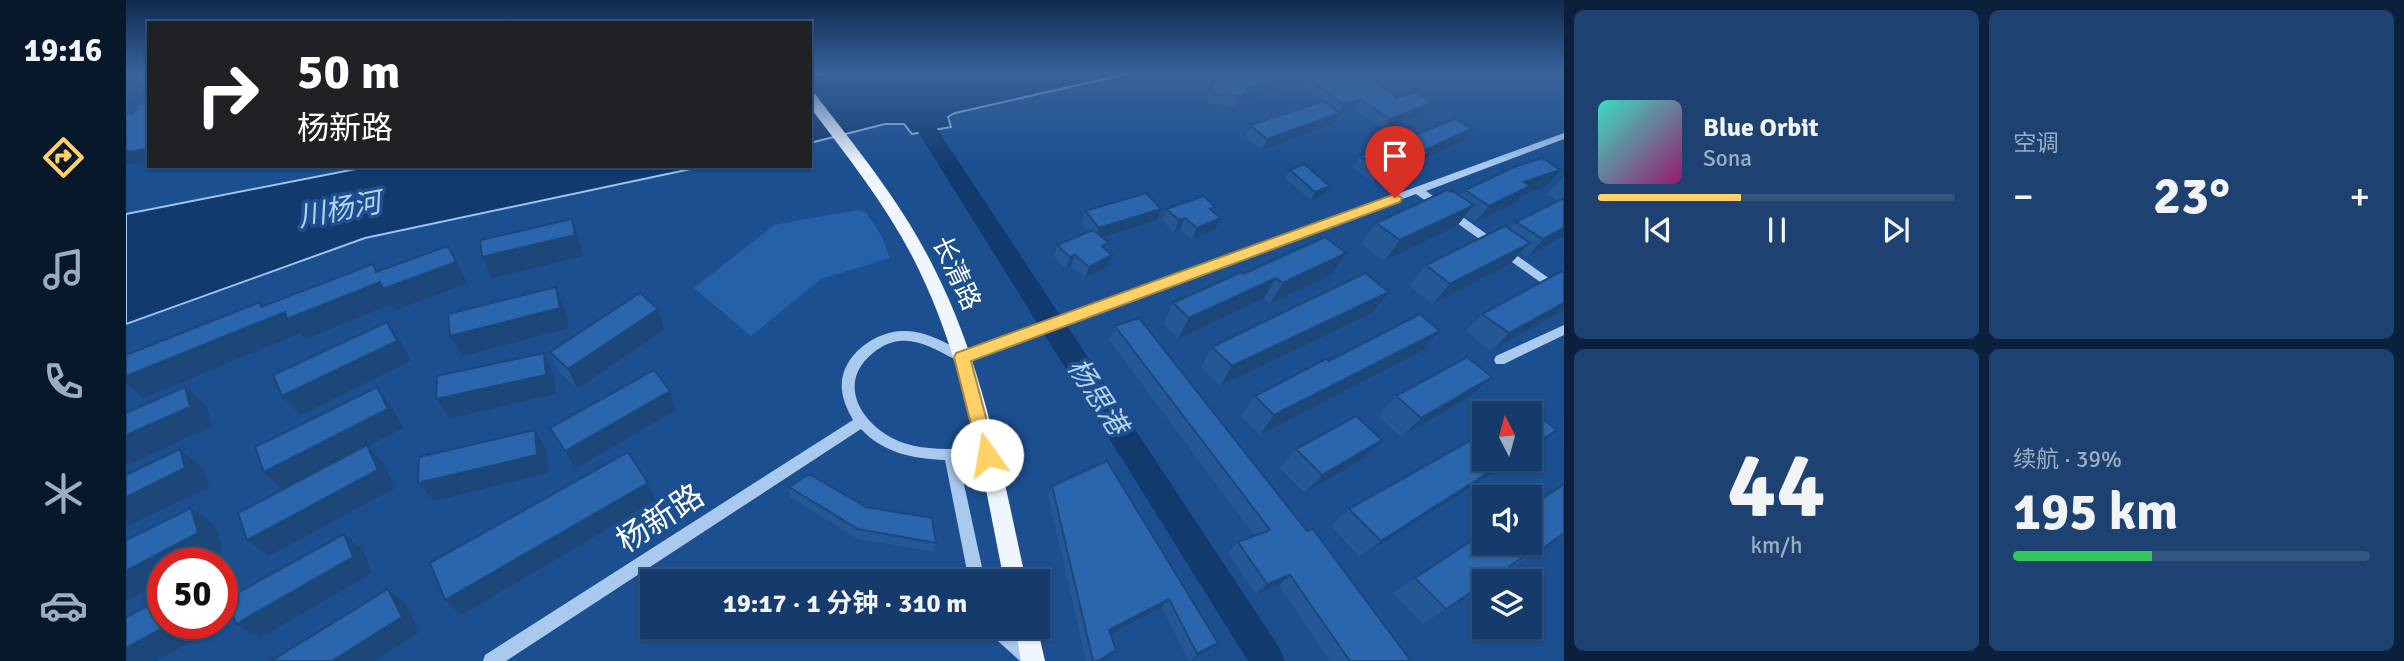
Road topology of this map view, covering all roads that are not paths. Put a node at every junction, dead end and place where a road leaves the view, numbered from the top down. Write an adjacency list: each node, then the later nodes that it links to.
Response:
1 (815, 104): 6 (main road, 长清路)
2 (1564, 135): 3 (street)
3 (1418, 190): 4 (street); 6 (street)
4 (1564, 295)
5 (1564, 330): 7 (street)
6 (962, 357): 8 (street); 10 (main road, 长清路)
7 (1500, 360)
8 (860, 423): 9 (street); 15 (street, 杨新路)
9 (951, 454): 10 (street); 11 (street)
10 (987, 455): 12 (main road, 长清路)
11 (975, 569)
12 (1012, 569)
13 (1009, 639): 16 (street)
14 (1028, 639): 16 (main road)
15 (491, 661)
16 (1032, 661)

